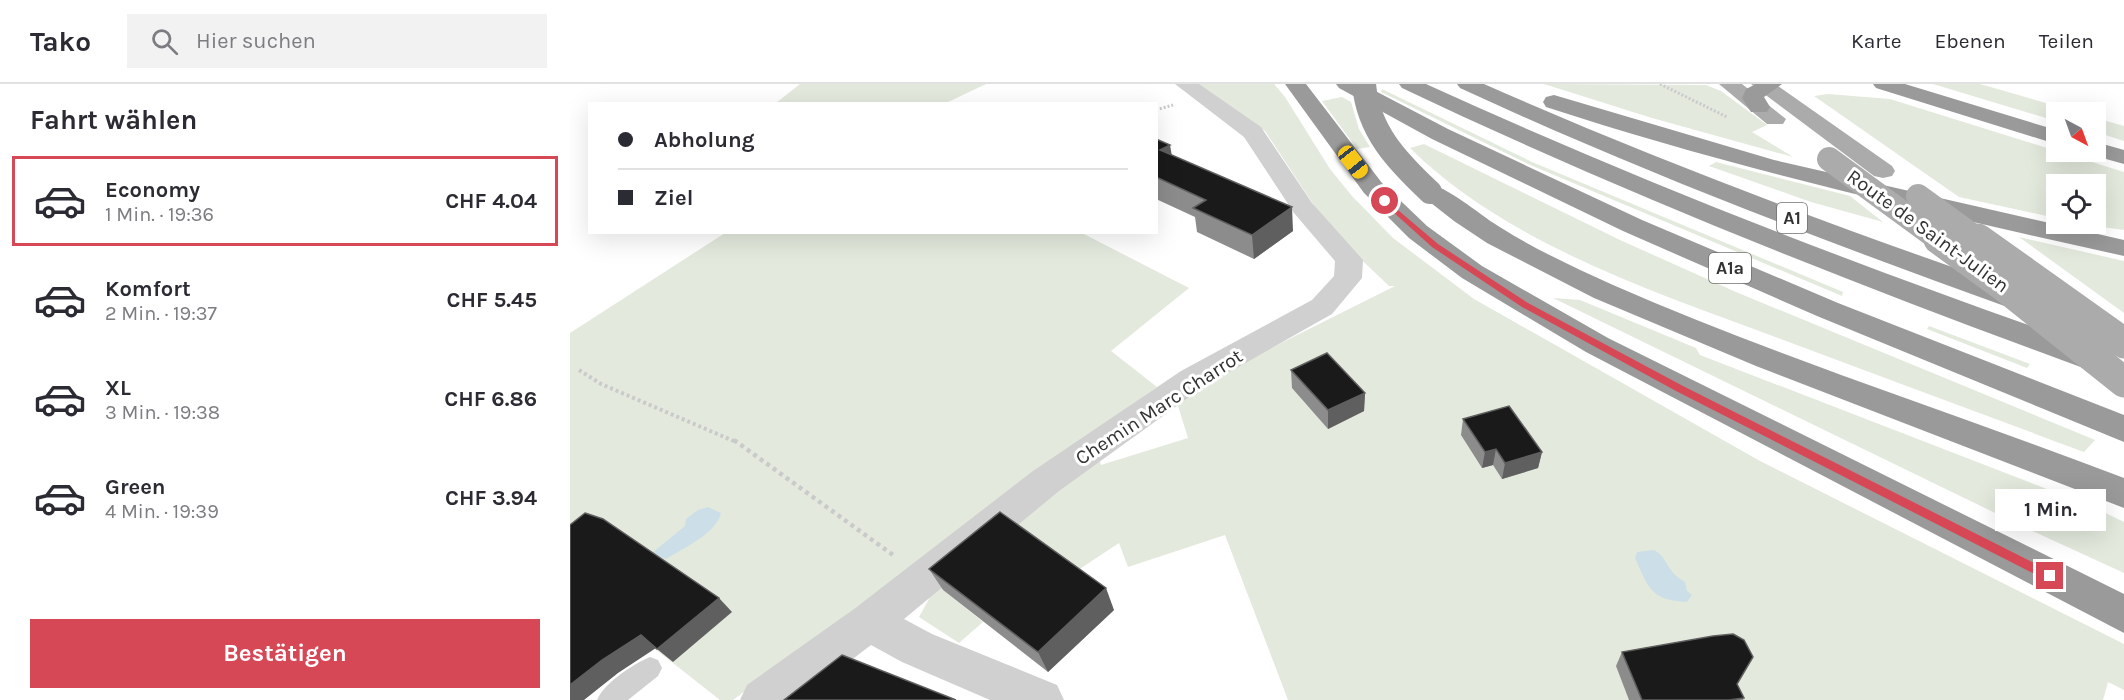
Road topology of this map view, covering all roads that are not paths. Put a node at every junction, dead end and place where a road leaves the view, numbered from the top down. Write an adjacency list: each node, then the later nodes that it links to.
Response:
1 (1185, 84): 22 (street, Chemin Marc Charrot)
2 (1295, 84): 21 (highway)
3 (1346, 84): 19 (highway, A1a)
4 (1364, 84): 20 (highway, bridge)
5 (1409, 84): 17 (highway, A1)
6 (1467, 84): 15 (highway, A1)
7 (1504, 84): 14 (highway)
8 (1729, 84): 10 (main road, Route de Saint-Julien)
9 (1885, 85): 11 (highway)
10 (1759, 89): 16 (main road, Route de Saint-Julien, bridge); 18 (main road, Route de Saint-Julien, bridge)
11 (2046, 134)
12 (2106, 151): 13 (highway)
13 (2124, 157)
14 (2124, 248)
15 (2124, 337)
16 (2124, 344)
17 (2124, 371)
18 (2124, 382)
19 (2124, 429)
20 (2124, 493)
21 (2118, 611)
22 (869, 622): 25 (street, Chemin Marc Charrot); 26 (street)
23 (650, 668): 24 (lane)
24 (609, 700)
25 (764, 700)
26 (1041, 700)

